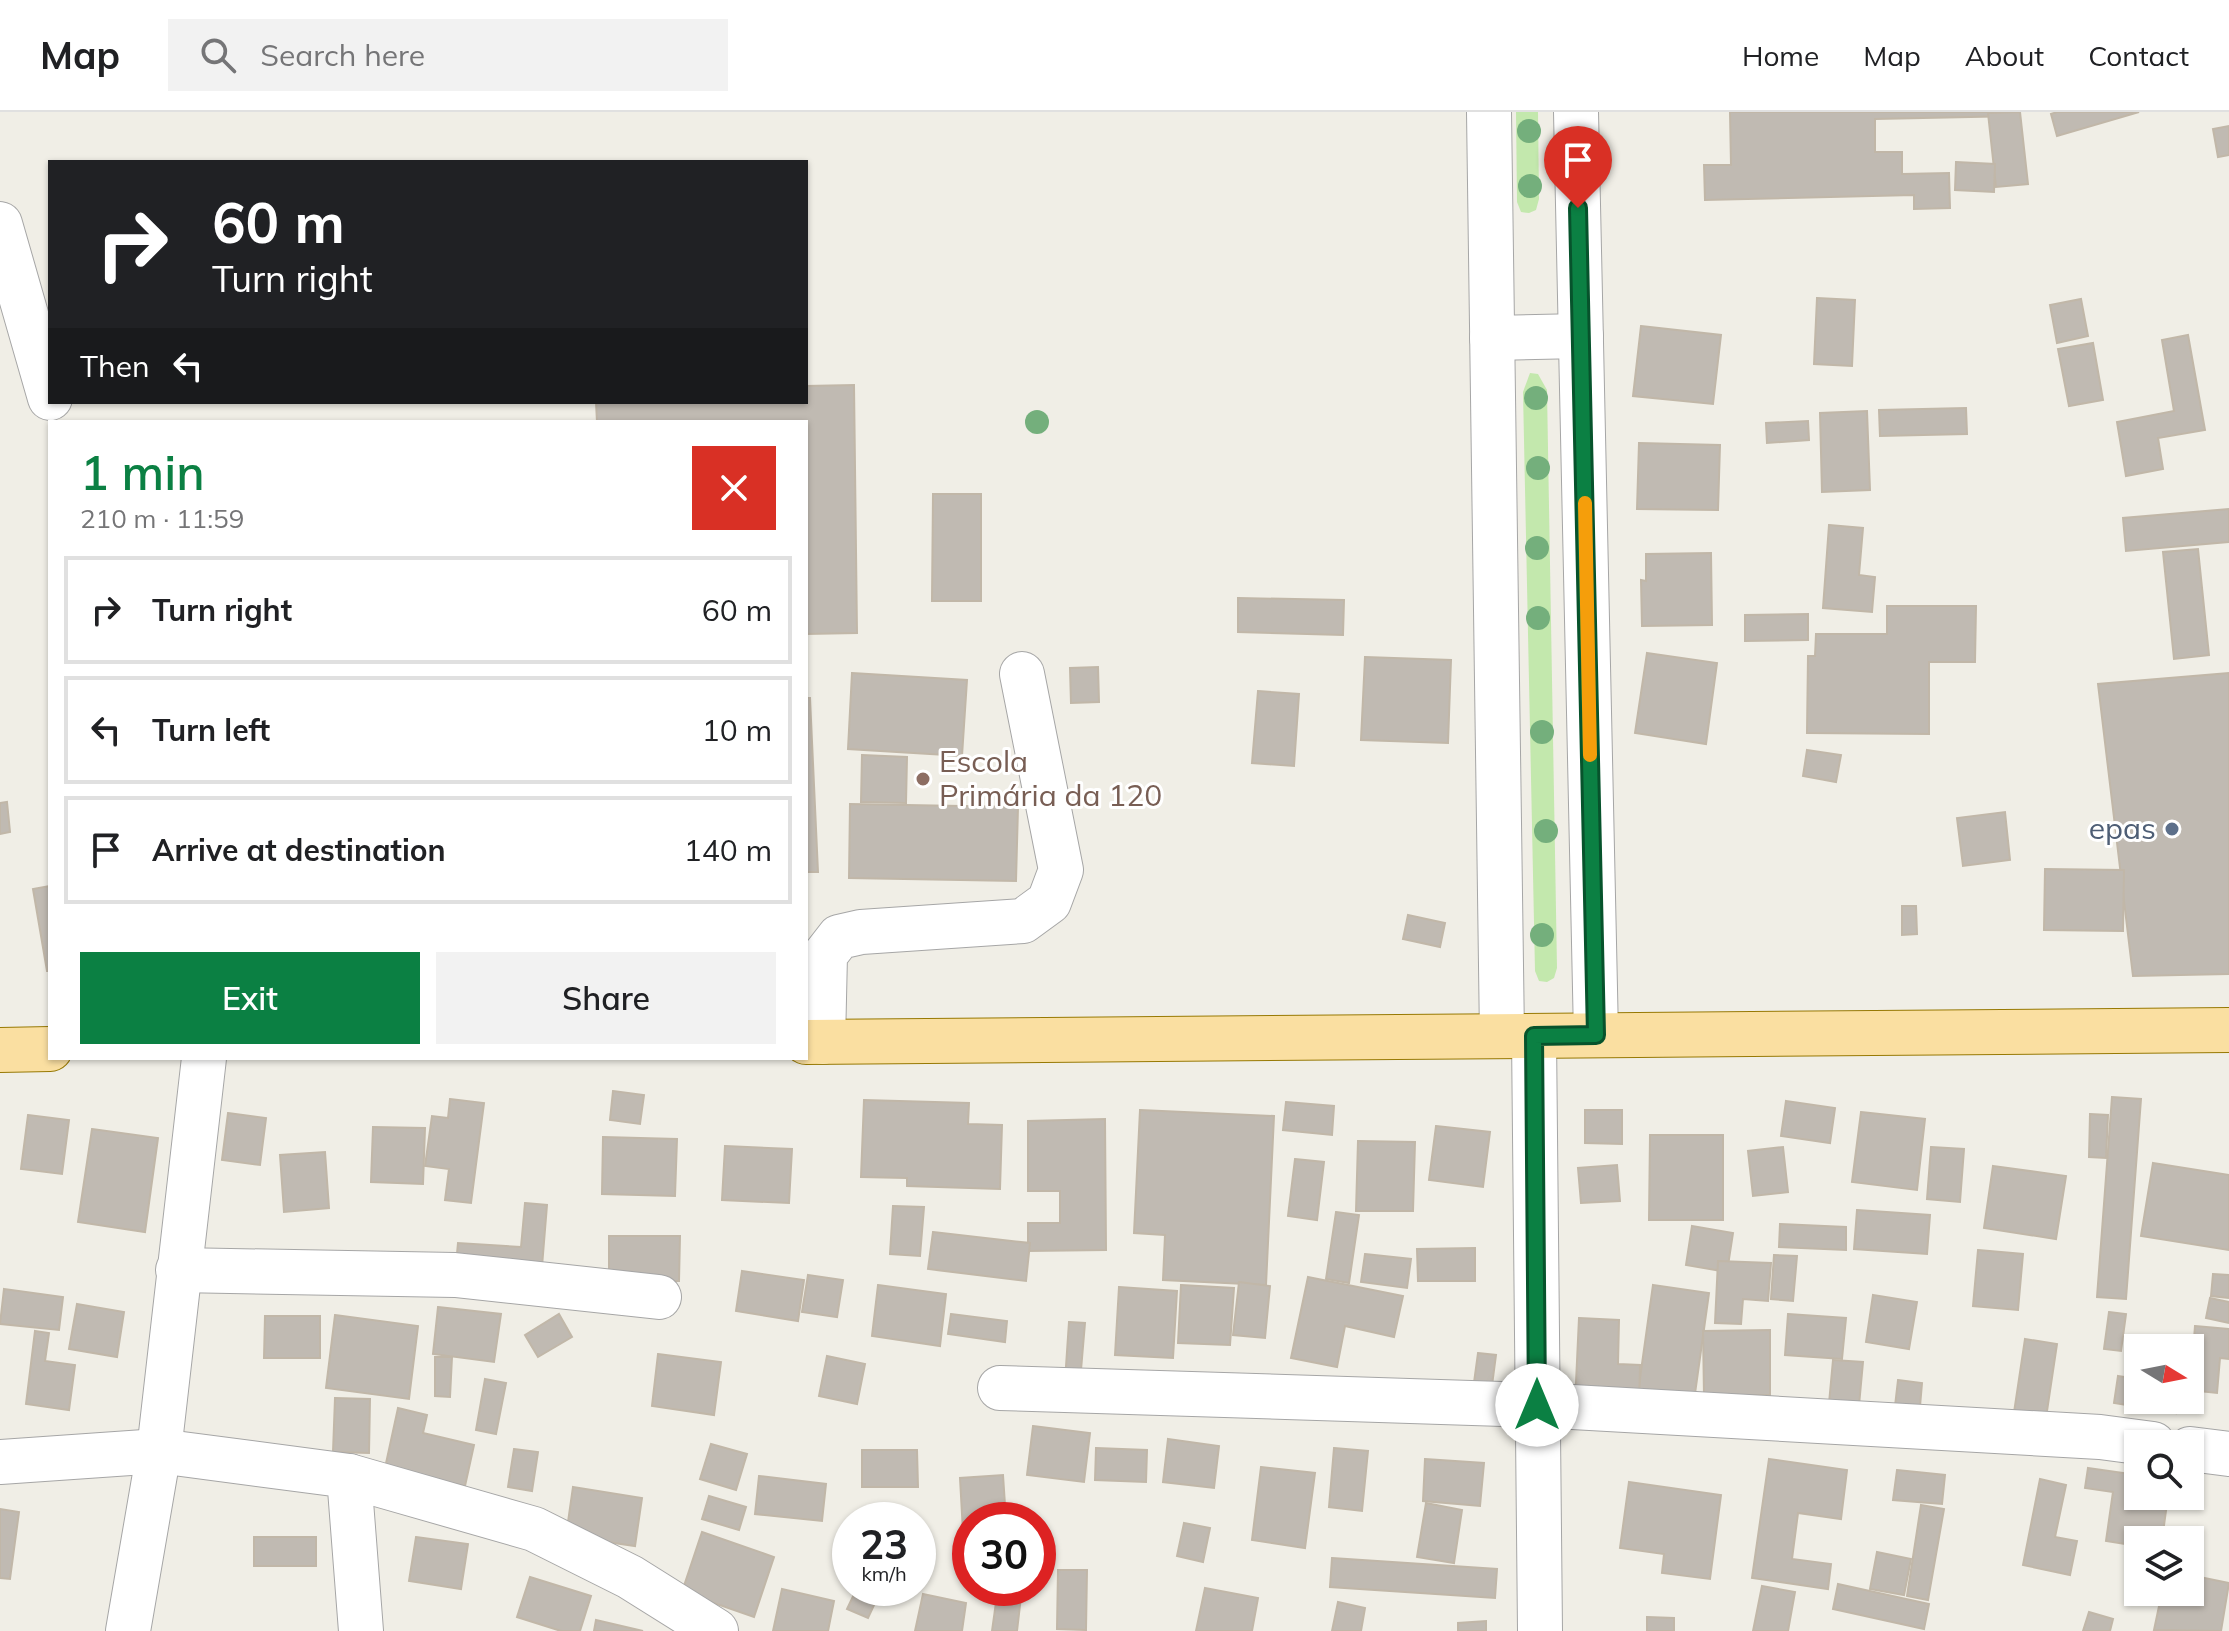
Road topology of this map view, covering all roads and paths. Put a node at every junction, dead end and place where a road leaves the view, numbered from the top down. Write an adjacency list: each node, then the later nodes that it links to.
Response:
1 (1489, 112): 5 (street)
2 (1576, 112): 4 (street)
3 (0, 224): 6 (street)
4 (1581, 336): 5 (street); 9 (street)
5 (1492, 338): 10 (street)
6 (48, 393)
7 (1022, 674): 11 (street)
8 (2229, 1030): 9 (main road)
9 (1596, 1035): 10 (main road)
10 (1518, 1036): 11 (main road); 18 (street)
11 (815, 1042)
12 (48, 1049): 13 (main road)
13 (0, 1050)
14 (204, 1060): 15 (street)
15 (178, 1270): 16 (street); 20 (street)
16 (659, 1297)
17 (1000, 1388): 18 (street)
18 (1537, 1405): 19 (street); 28 (street)
19 (2124, 1441)
20 (159, 1451): 23 (street); 24 (street); 25 (street)
21 (2204, 1451): 22 (street)
22 (2229, 1454)
23 (0, 1462)
24 (349, 1476): 26 (street); 27 (street)
25 (128, 1631)
26 (361, 1631)
27 (716, 1631)
28 (1540, 1631)

